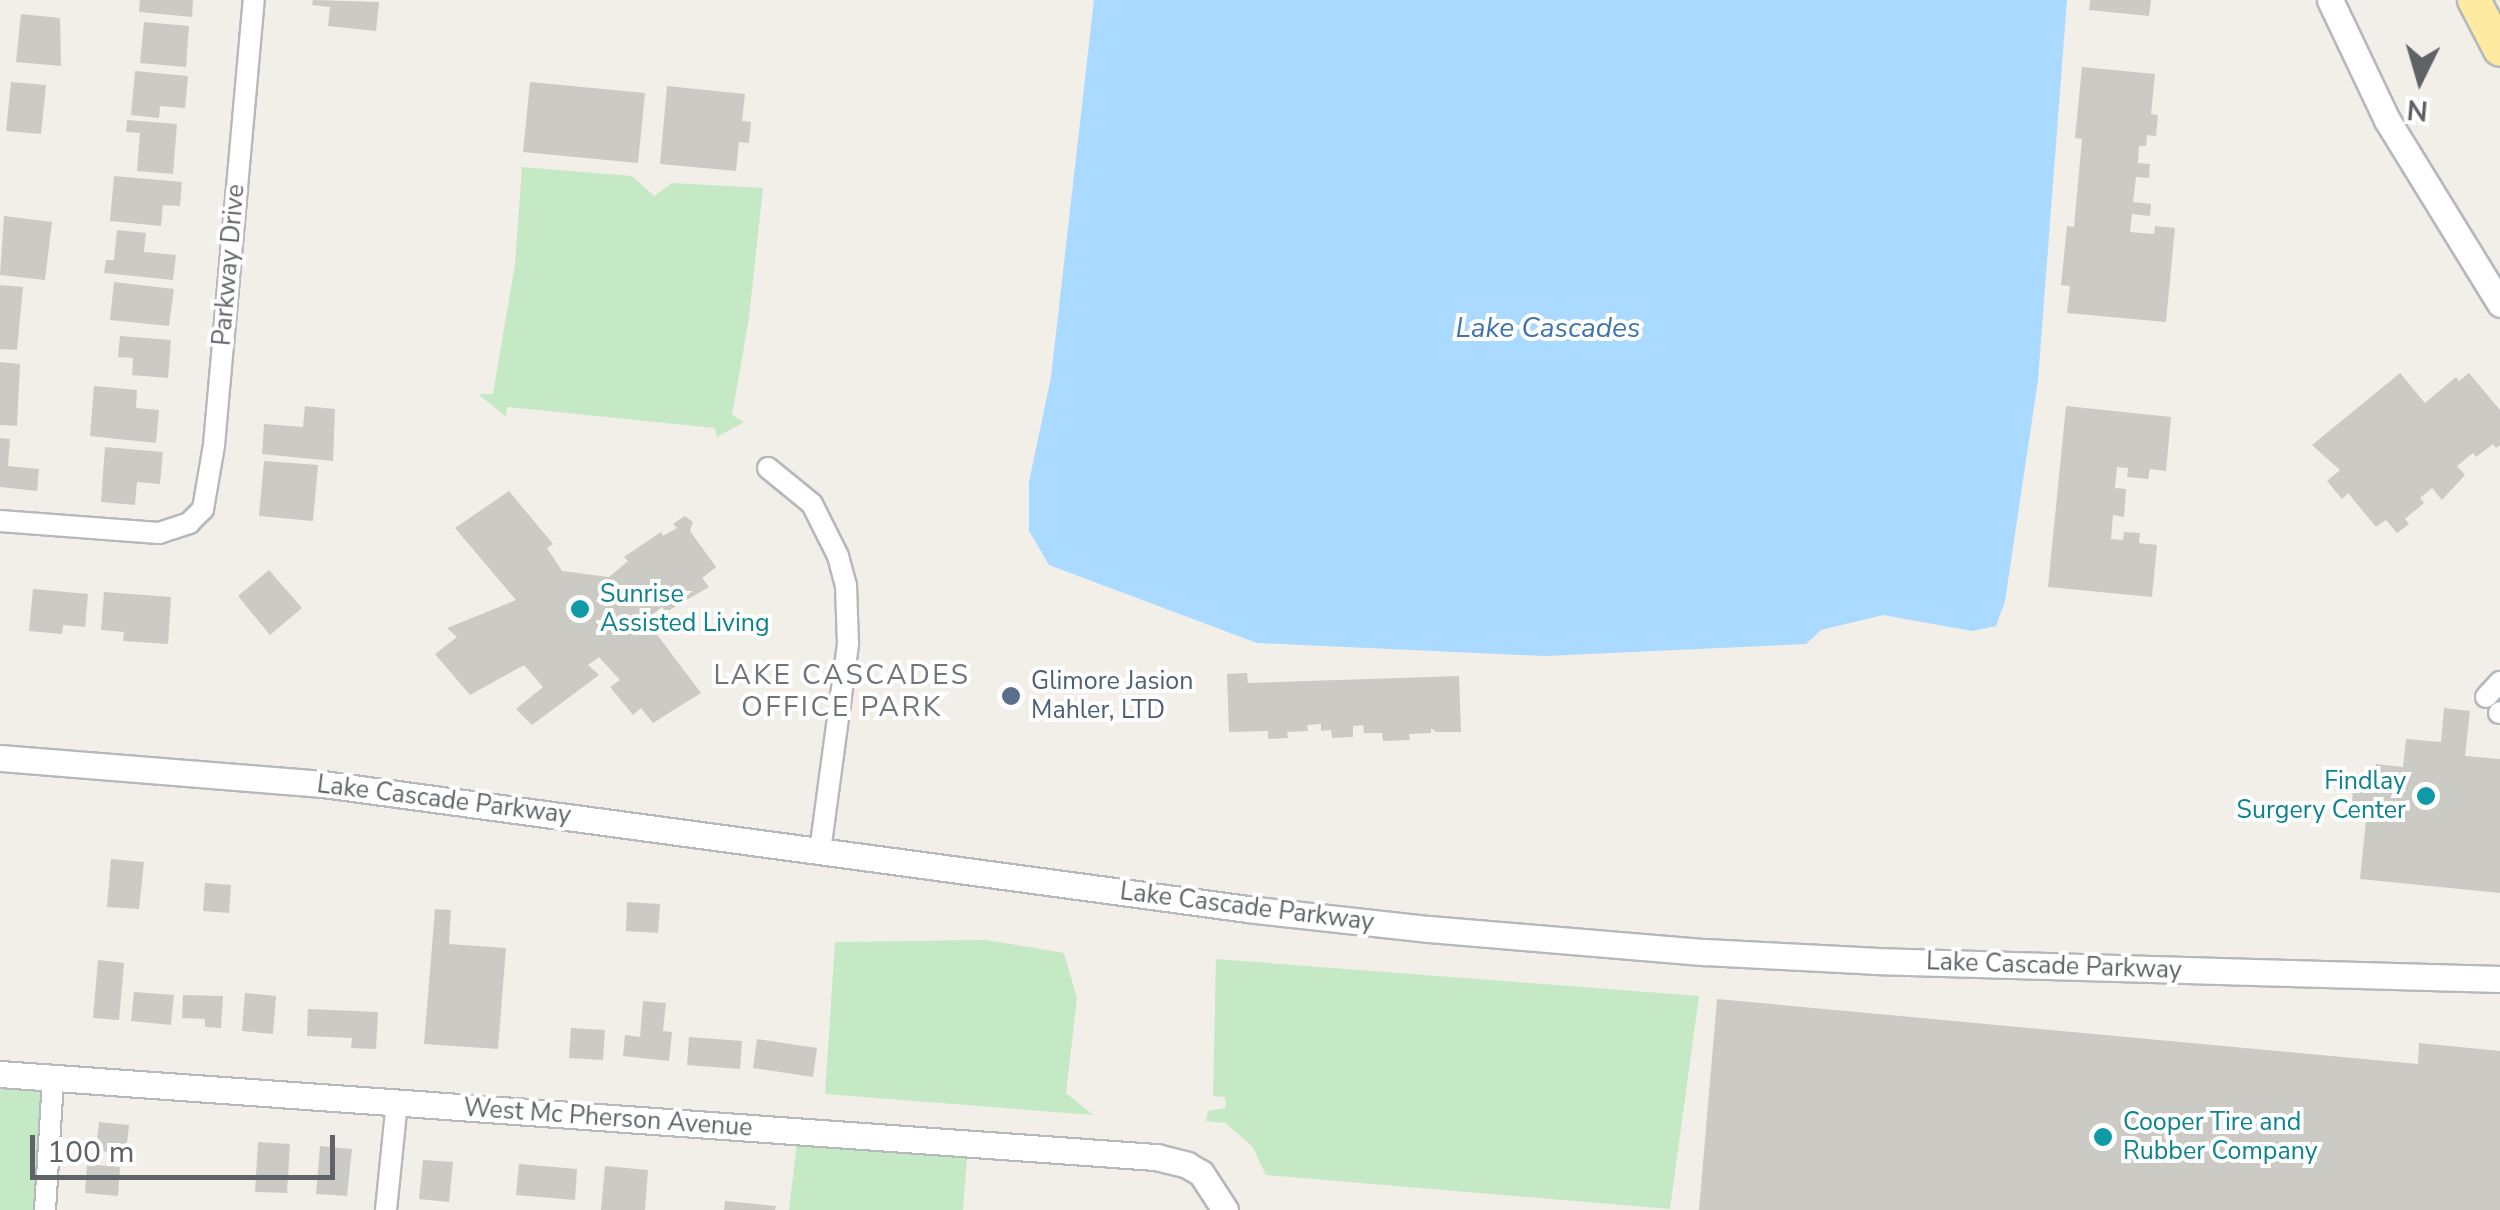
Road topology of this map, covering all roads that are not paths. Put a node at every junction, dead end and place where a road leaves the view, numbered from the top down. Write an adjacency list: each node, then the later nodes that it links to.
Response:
1 (254, 0): 7 (street, Parkway Drive)
2 (2330, 0): 5 (street)
3 (2474, 0): 4 (highway)
4 (2500, 50)
5 (2500, 304)
6 (768, 468): 9 (street)
7 (0, 521)
8 (0, 758): 9 (street, Lake Cascade Parkway)
9 (820, 850): 10 (street, Lake Cascade Parkway)
10 (2500, 979)
11 (0, 1074): 12 (street, West Mc Pherson Avenue)
12 (53, 1078): 13 (street, West Mc Pherson Avenue); 14 (street)
13 (397, 1102): 15 (street); 16 (street, West Mc Pherson Avenue)
14 (45, 1210)
15 (386, 1210)
16 (1226, 1210)

